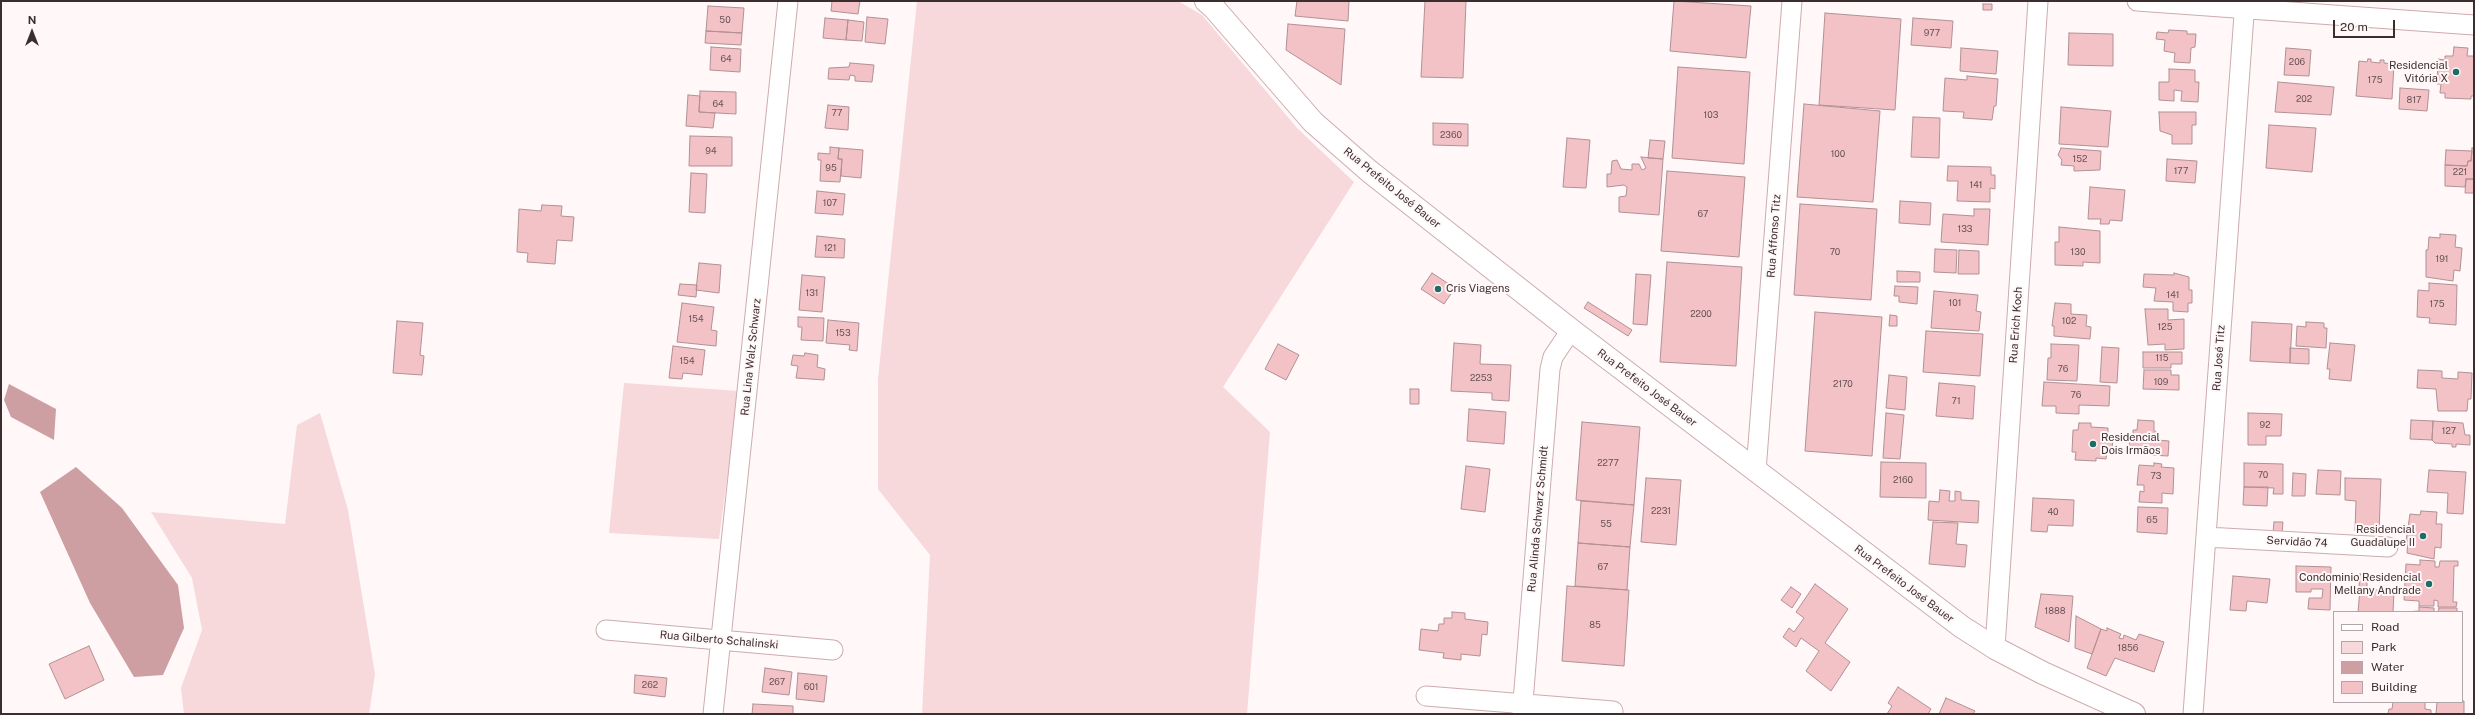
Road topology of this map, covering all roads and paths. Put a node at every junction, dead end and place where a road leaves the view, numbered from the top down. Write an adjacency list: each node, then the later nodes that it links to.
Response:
1 (788, 1): 13 (street, Rua Lina Walz Schwarz)
2 (1206, 1): 8 (street, Rua Prefeito José Bauer)
3 (1792, 1): 9 (street, Rua Affonso Titz)
4 (2038, 1): 14 (street, Rua Erich Koch)
5 (2137, 1): 6 (street)
6 (2245, 5): 7 (street); 10 (street, Rua José Titz)
7 (2474, 25)
8 (1571, 330): 9 (street, Rua Prefeito José Bauer); 17 (street, Rua Alinda Schwarz Schmidt)
9 (1756, 471): 14 (street, Rua Prefeito José Bauer)
10 (2206, 537): 11 (street, Servidão 74); 21 (street, Rua José Titz)
11 (2388, 547)
12 (606, 630): 13 (street, Rua Gilberto Schalinski)
13 (721, 640): 15 (street, Rua Gilberto Schalinski); 19 (street, Rua Lina Walz Schwarz)
14 (1995, 648): 20 (street, Rua Prefeito José Bauer)
15 (833, 650)
16 (1426, 696): 17 (street)
17 (1523, 709): 18 (street)
18 (1613, 711)
19 (714, 714)
20 (2134, 714)
21 (2193, 714)

